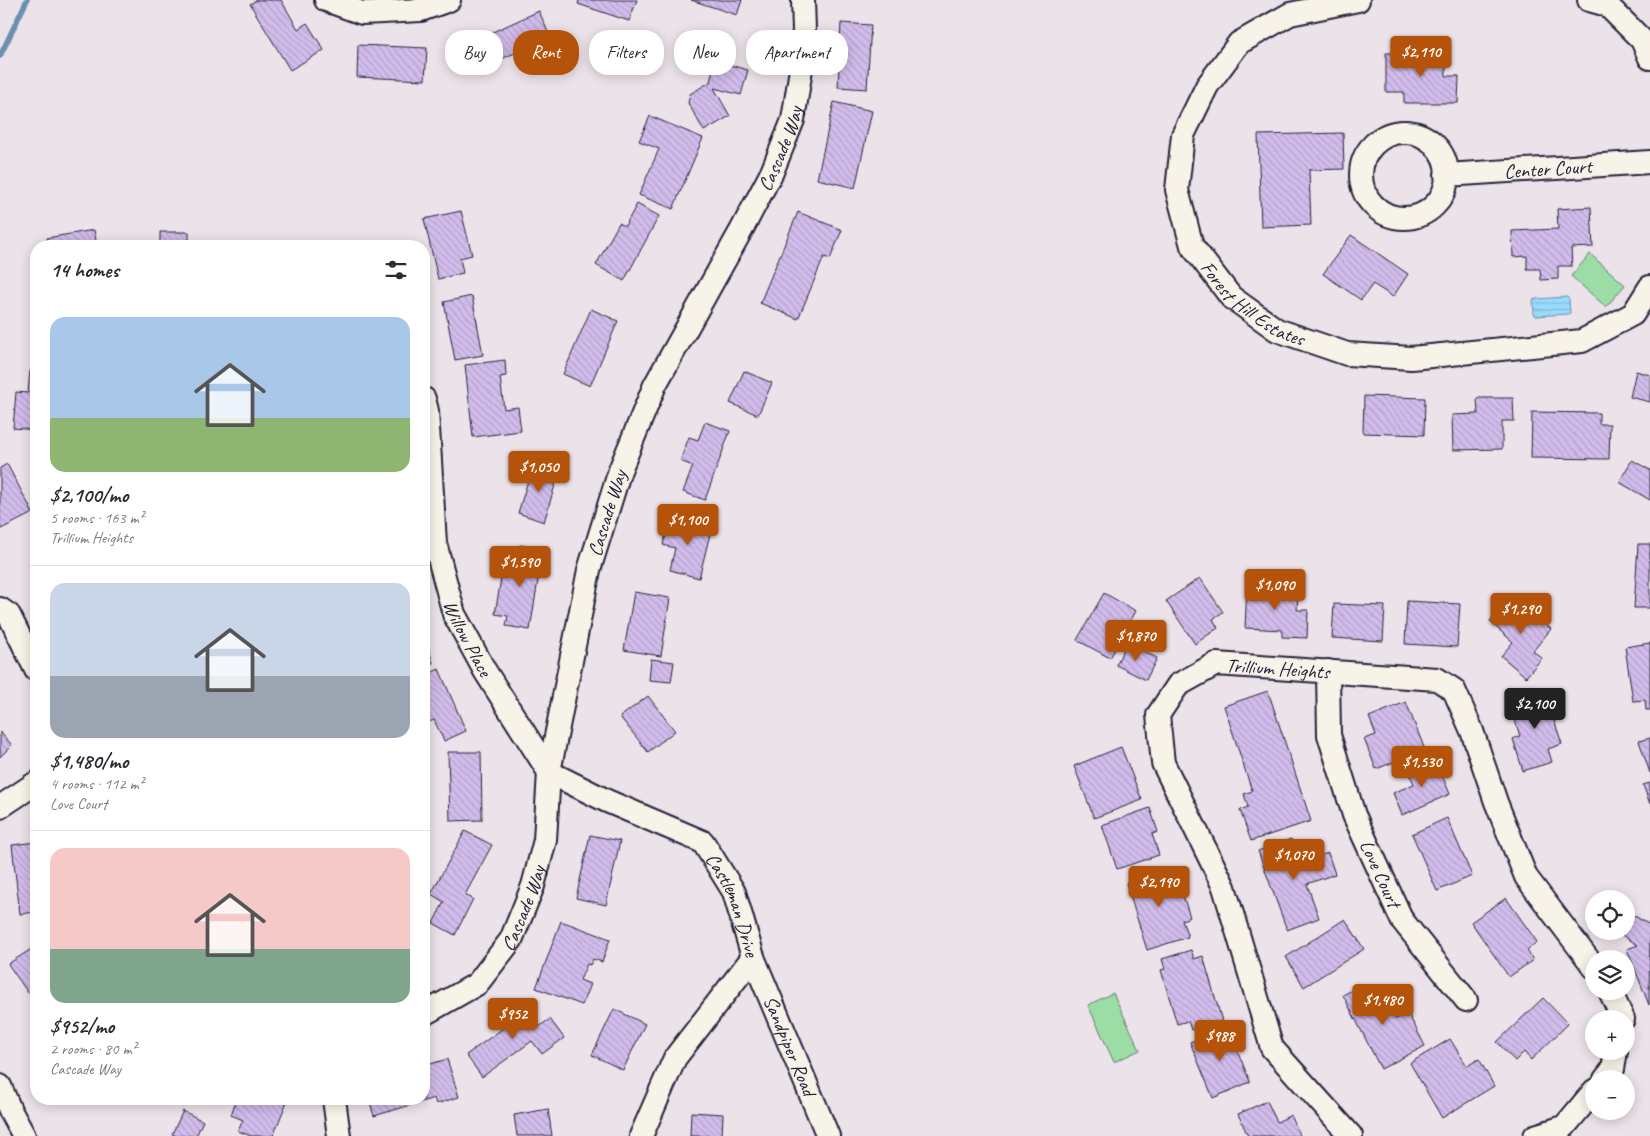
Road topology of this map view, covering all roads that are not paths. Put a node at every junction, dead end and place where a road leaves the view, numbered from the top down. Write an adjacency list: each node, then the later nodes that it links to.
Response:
1 (326, 0): 2 (street)
2 (450, 0)
3 (803, 0): 14 (street, Cascade Way)
4 (1358, 0): 9 (street, Forest Hill Estates)
5 (1589, 0): 6 (street)
6 (1650, 58)
7 (1650, 162): 8 (street, Center Court)
8 (1446, 176)
9 (1650, 287)
10 (430, 461): 14 (street, Willow Place)
11 (0, 609): 12 (street)
12 (30, 658)
13 (1328, 671): 17 (street, Trillium Heights); 19 (street, Love Court); 29 (street, Trillium Heights)
14 (549, 772): 18 (street, Castleman Drive); 20 (street, Cascade Way)
15 (30, 788): 16 (street)
16 (0, 807)
17 (1585, 954)
18 (753, 956): 27 (street, Castleman Drive); 28 (street, Sandpiper Road)
19 (1466, 1000)
20 (430, 1011)
21 (0, 1086): 25 (street)
22 (1585, 1104): 24 (street)
23 (335, 1105): 26 (street)
24 (1567, 1131): 30 (street)
25 (24, 1136)
26 (339, 1136)
27 (641, 1136)
28 (828, 1136)
29 (1351, 1136)
30 (1535, 1136)

